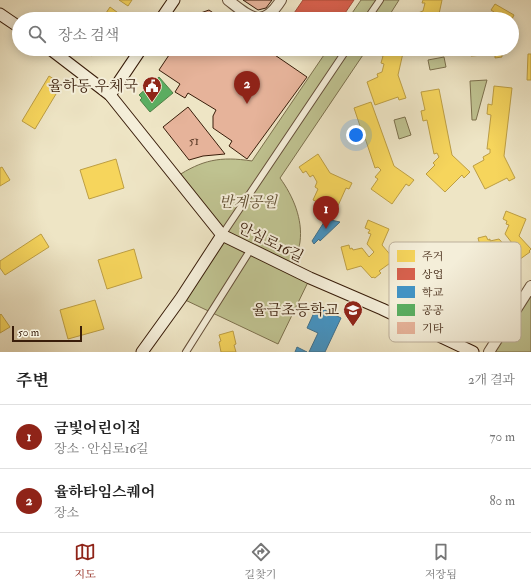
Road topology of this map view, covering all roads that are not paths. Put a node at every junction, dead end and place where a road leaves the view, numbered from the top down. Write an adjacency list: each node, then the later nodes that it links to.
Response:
1 (174, 0): 5 (main road)
2 (228, 0): 6 (street)
3 (281, 0): 7 (street)
4 (380, 0): 8 (street)
5 (166, 12)
6 (244, 12)
7 (273, 12)
8 (372, 12)
9 (0, 14): 10 (main road)
10 (12, 23)
11 (59, 56): 14 (main road, 안심로16길)
12 (136, 56): 14 (main road)
13 (342, 56): 15 (street)
14 (110, 95): 15 (main road, 안심로16길)
15 (222, 235): 16 (main road, 안심로16길); 22 (main road)
16 (251, 249): 19 (main road, 안심로16길); 23 (street)
17 (531, 286): 18 (street)
18 (521, 302)
19 (389, 312)
20 (452, 342): 24 (main road, 안심로16길)
21 (495, 342): 25 (street)
22 (142, 352)
23 (186, 352)
24 (473, 352)
25 (489, 352)

